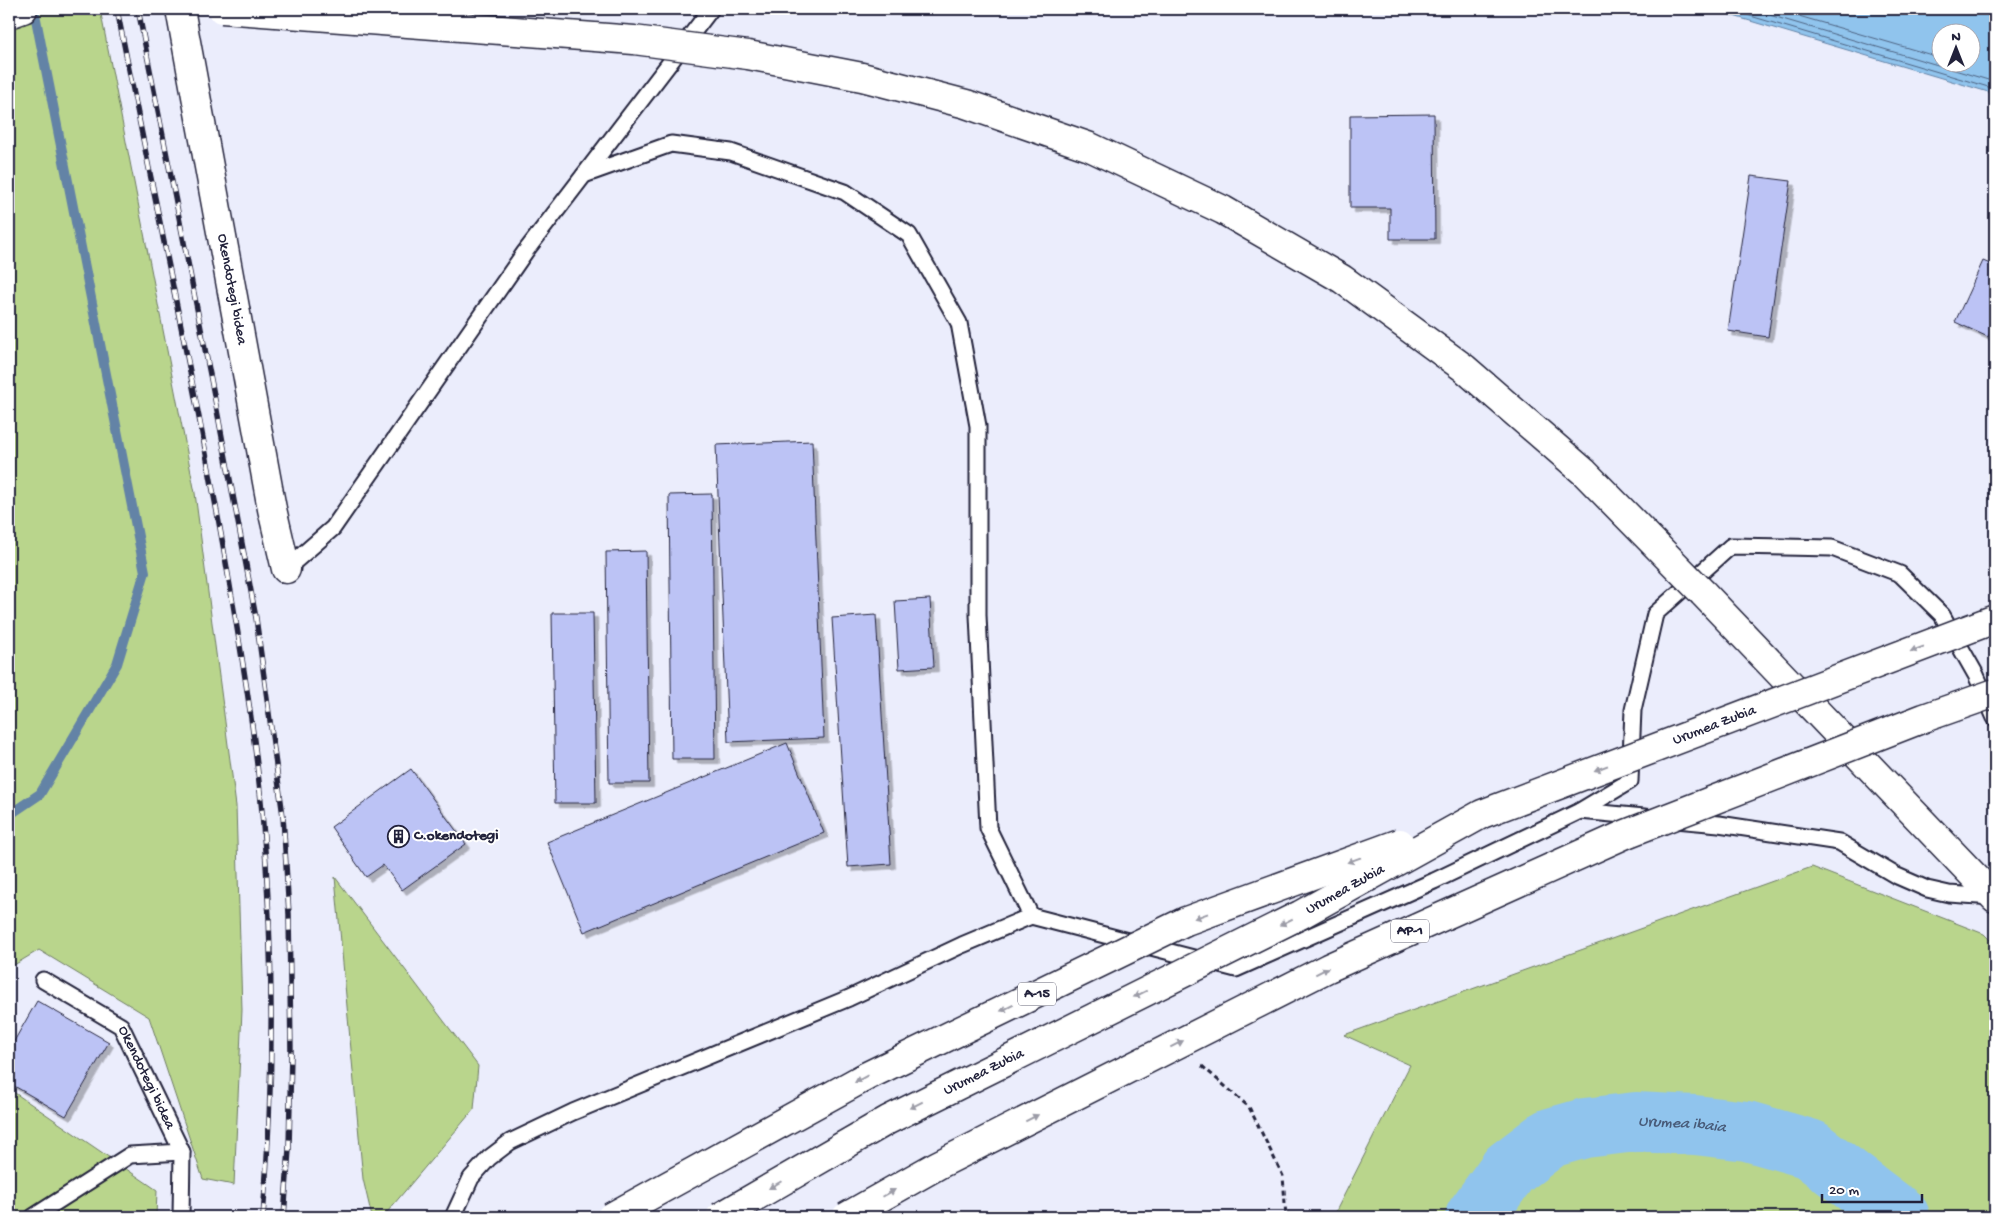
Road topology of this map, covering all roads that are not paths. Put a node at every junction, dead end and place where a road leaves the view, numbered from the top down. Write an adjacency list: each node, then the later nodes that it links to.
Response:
1 (23, 9): 5 (main road)
2 (180, 9): 7 (main road, Okendotegi bidea)
3 (222, 9): 13 (main road, bridge)
4 (711, 9): 6 (lane)
5 (9, 14)
6 (584, 175): 7 (lane); 14 (lane)
7 (286, 570)
8 (1995, 619): 12 (main road, Urumea Zubia, one-way to 12, bridge)
9 (1995, 693): 22 (main road, AP-1, one-way to 9, bridge)
10 (1995, 718): 11 (lane)
11 (1580, 811): 13 (lane); 14 (lane)
12 (1482, 814): 20 (main road, A-15, one-way to 20, bridge); 21 (main road, Urumea Zubia, one-way to 21, bridge)
13 (1995, 897)
14 (1031, 916): 19 (lane)
15 (43, 980): 16 (lane, Okendotegi bidea)
16 (182, 1152): 17 (lane); 18 (lane, Okendotegi bidea)
17 (33, 1217)
18 (181, 1217)
19 (453, 1217)
20 (611, 1217)
21 (720, 1217)
22 (846, 1217)

